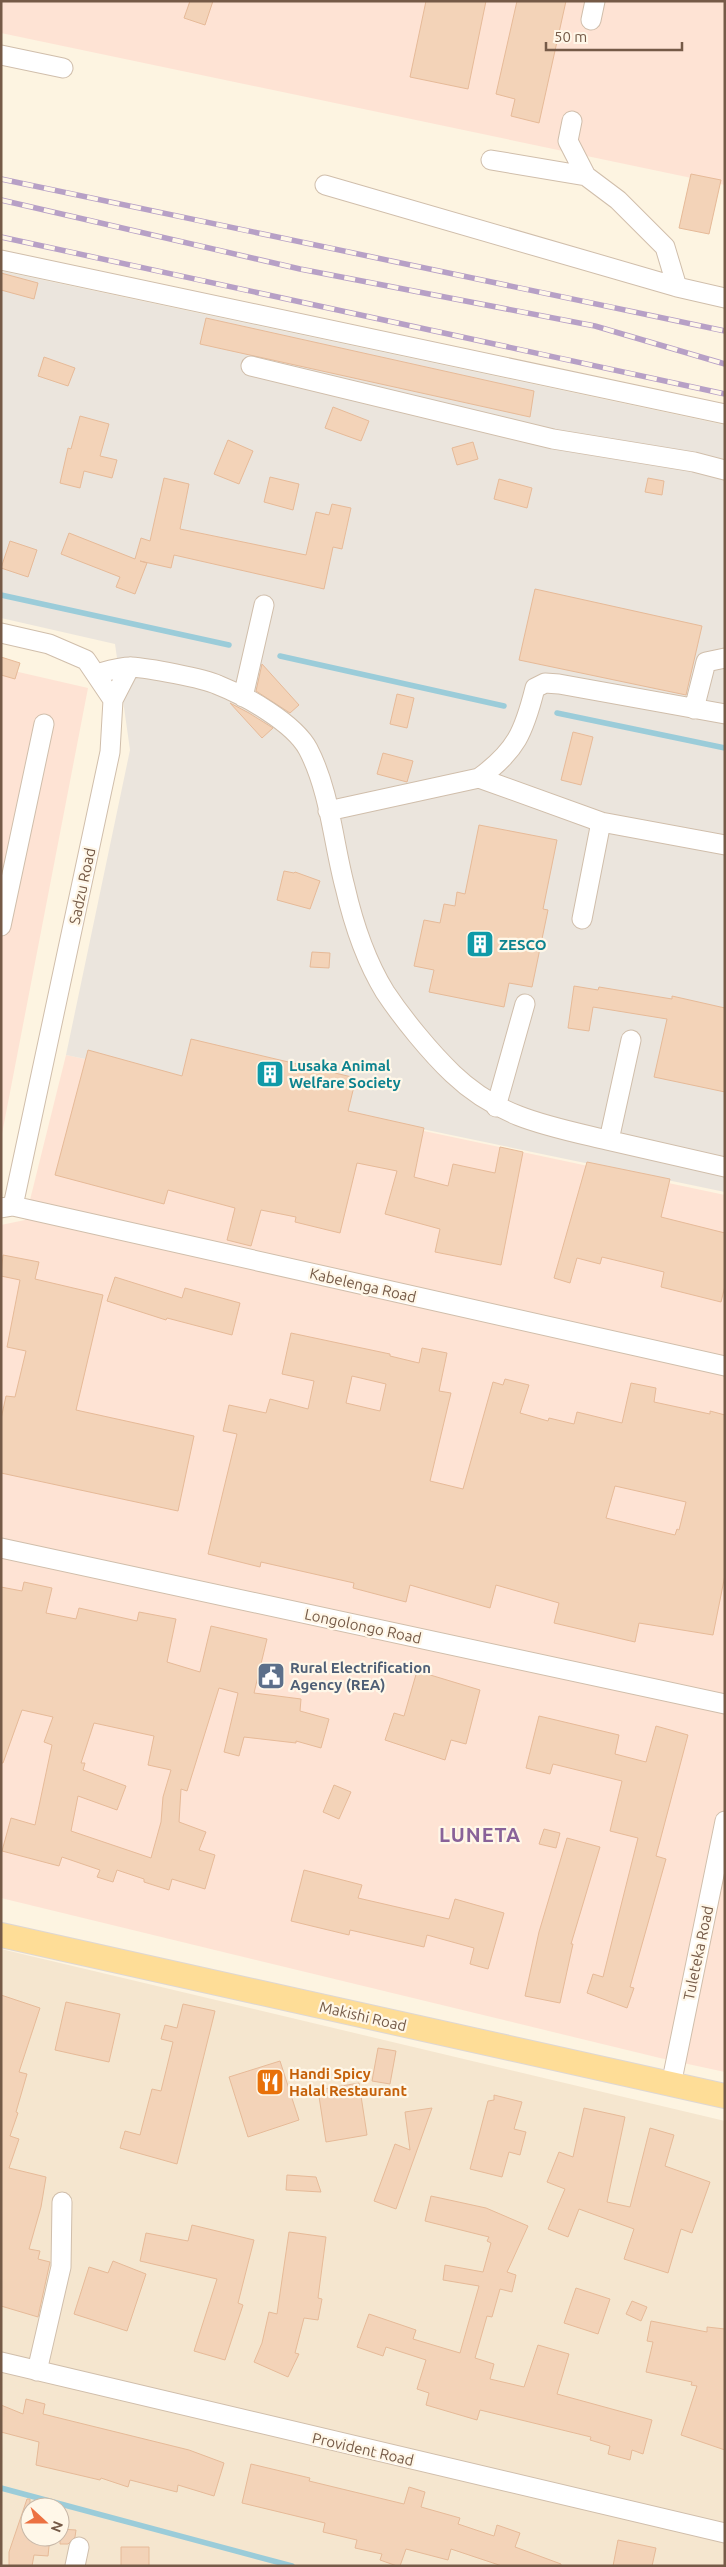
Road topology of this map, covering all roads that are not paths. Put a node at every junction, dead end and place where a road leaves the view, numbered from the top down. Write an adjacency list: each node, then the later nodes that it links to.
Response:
1 (595, 1): 2 (street)
2 (591, 20)
3 (1, 55): 4 (street)
4 (63, 68)
5 (572, 121): 7 (street)
6 (491, 160): 7 (street)
7 (586, 176): 10 (street)
8 (325, 185): 10 (street)
9 (1, 260): 13 (street)
10 (677, 287): 11 (street)
11 (725, 298)
12 (251, 366): 14 (street)
13 (725, 414)
14 (725, 470)
15 (264, 605): 20 (street)
16 (1, 633): 19 (street)
17 (725, 658): 22 (street)
18 (130, 667): 19 (street); 20 (street); 21 (street)
19 (96, 674): 21 (street)
20 (243, 697): 26 (street)
21 (113, 700): 36 (street, Sadzu Road)
22 (694, 709): 23 (street); 25 (street)
23 (725, 714)
24 (44, 724): 30 (street)
25 (478, 778): 26 (street); 27 (street)
26 (328, 812): 33 (street)
27 (601, 822): 28 (street); 29 (street)
28 (725, 845)
29 (582, 919)
30 (1, 926)
31 (525, 1004): 33 (street)
32 (631, 1040): 34 (street)
33 (496, 1107): 34 (street)
34 (609, 1140): 35 (street)
35 (725, 1167)
36 (7, 1207): 37 (street, Kabelenga Road)
37 (725, 1366)
38 (1, 1548): 39 (street, Longolongo Road)
39 (725, 1704)
40 (725, 1821): 42 (street, Tuleteka Road)
41 (1, 1935): 42 (main road, Makishi Road)
42 (671, 2085): 43 (main road, Makishi Road)
43 (725, 2096)
44 (62, 2202): 46 (street)
45 (1, 2362): 46 (street, Provident Road)
46 (37, 2371): 47 (street, Provident Road)
47 (725, 2533)
48 (79, 2547): 49 (street)
49 (75, 2566)

